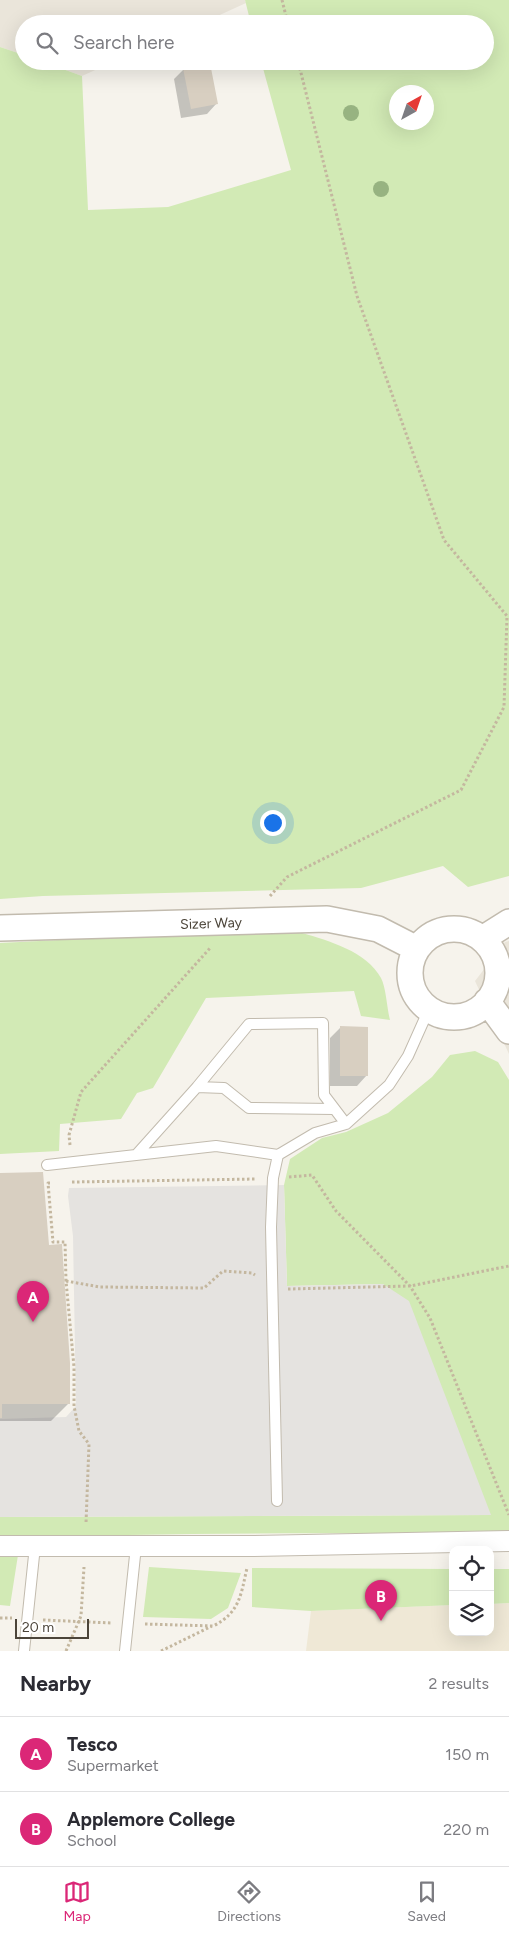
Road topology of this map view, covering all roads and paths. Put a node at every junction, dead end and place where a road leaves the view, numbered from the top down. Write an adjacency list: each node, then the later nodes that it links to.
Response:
1 (282, 0): 2 (path)
2 (286, 15)
3 (300, 70): 4 (path)
4 (267, 899)
5 (509, 922): 7 (street)
6 (0, 928): 8 (street, Sizer Way)
7 (482, 939): 8 (street); 9 (street)
8 (417, 949): 10 (street)
9 (487, 1002): 10 (street); 11 (street)
10 (429, 1009): 14 (lane)
11 (509, 1031)
12 (197, 1087): 13 (lane); 13 (lane); 15 (lane)
13 (334, 1108): 14 (lane)
14 (346, 1124): 16 (lane)
15 (136, 1155): 16 (lane); 17 (lane)
16 (278, 1155): 19 (lane)
17 (47, 1165)
18 (56, 1182): 23 (path)
19 (277, 1501)
20 (509, 1541): 24 (street)
21 (0, 1546): 22 (street)
22 (34, 1546): 23 (street); 26 (lane)
23 (85, 1546): 24 (street); 27 (path)
24 (136, 1546): 28 (lane)
25 (213, 1626): 29 (path)
26 (24, 1651)
27 (66, 1651)
28 (125, 1651)
29 (161, 1651)

